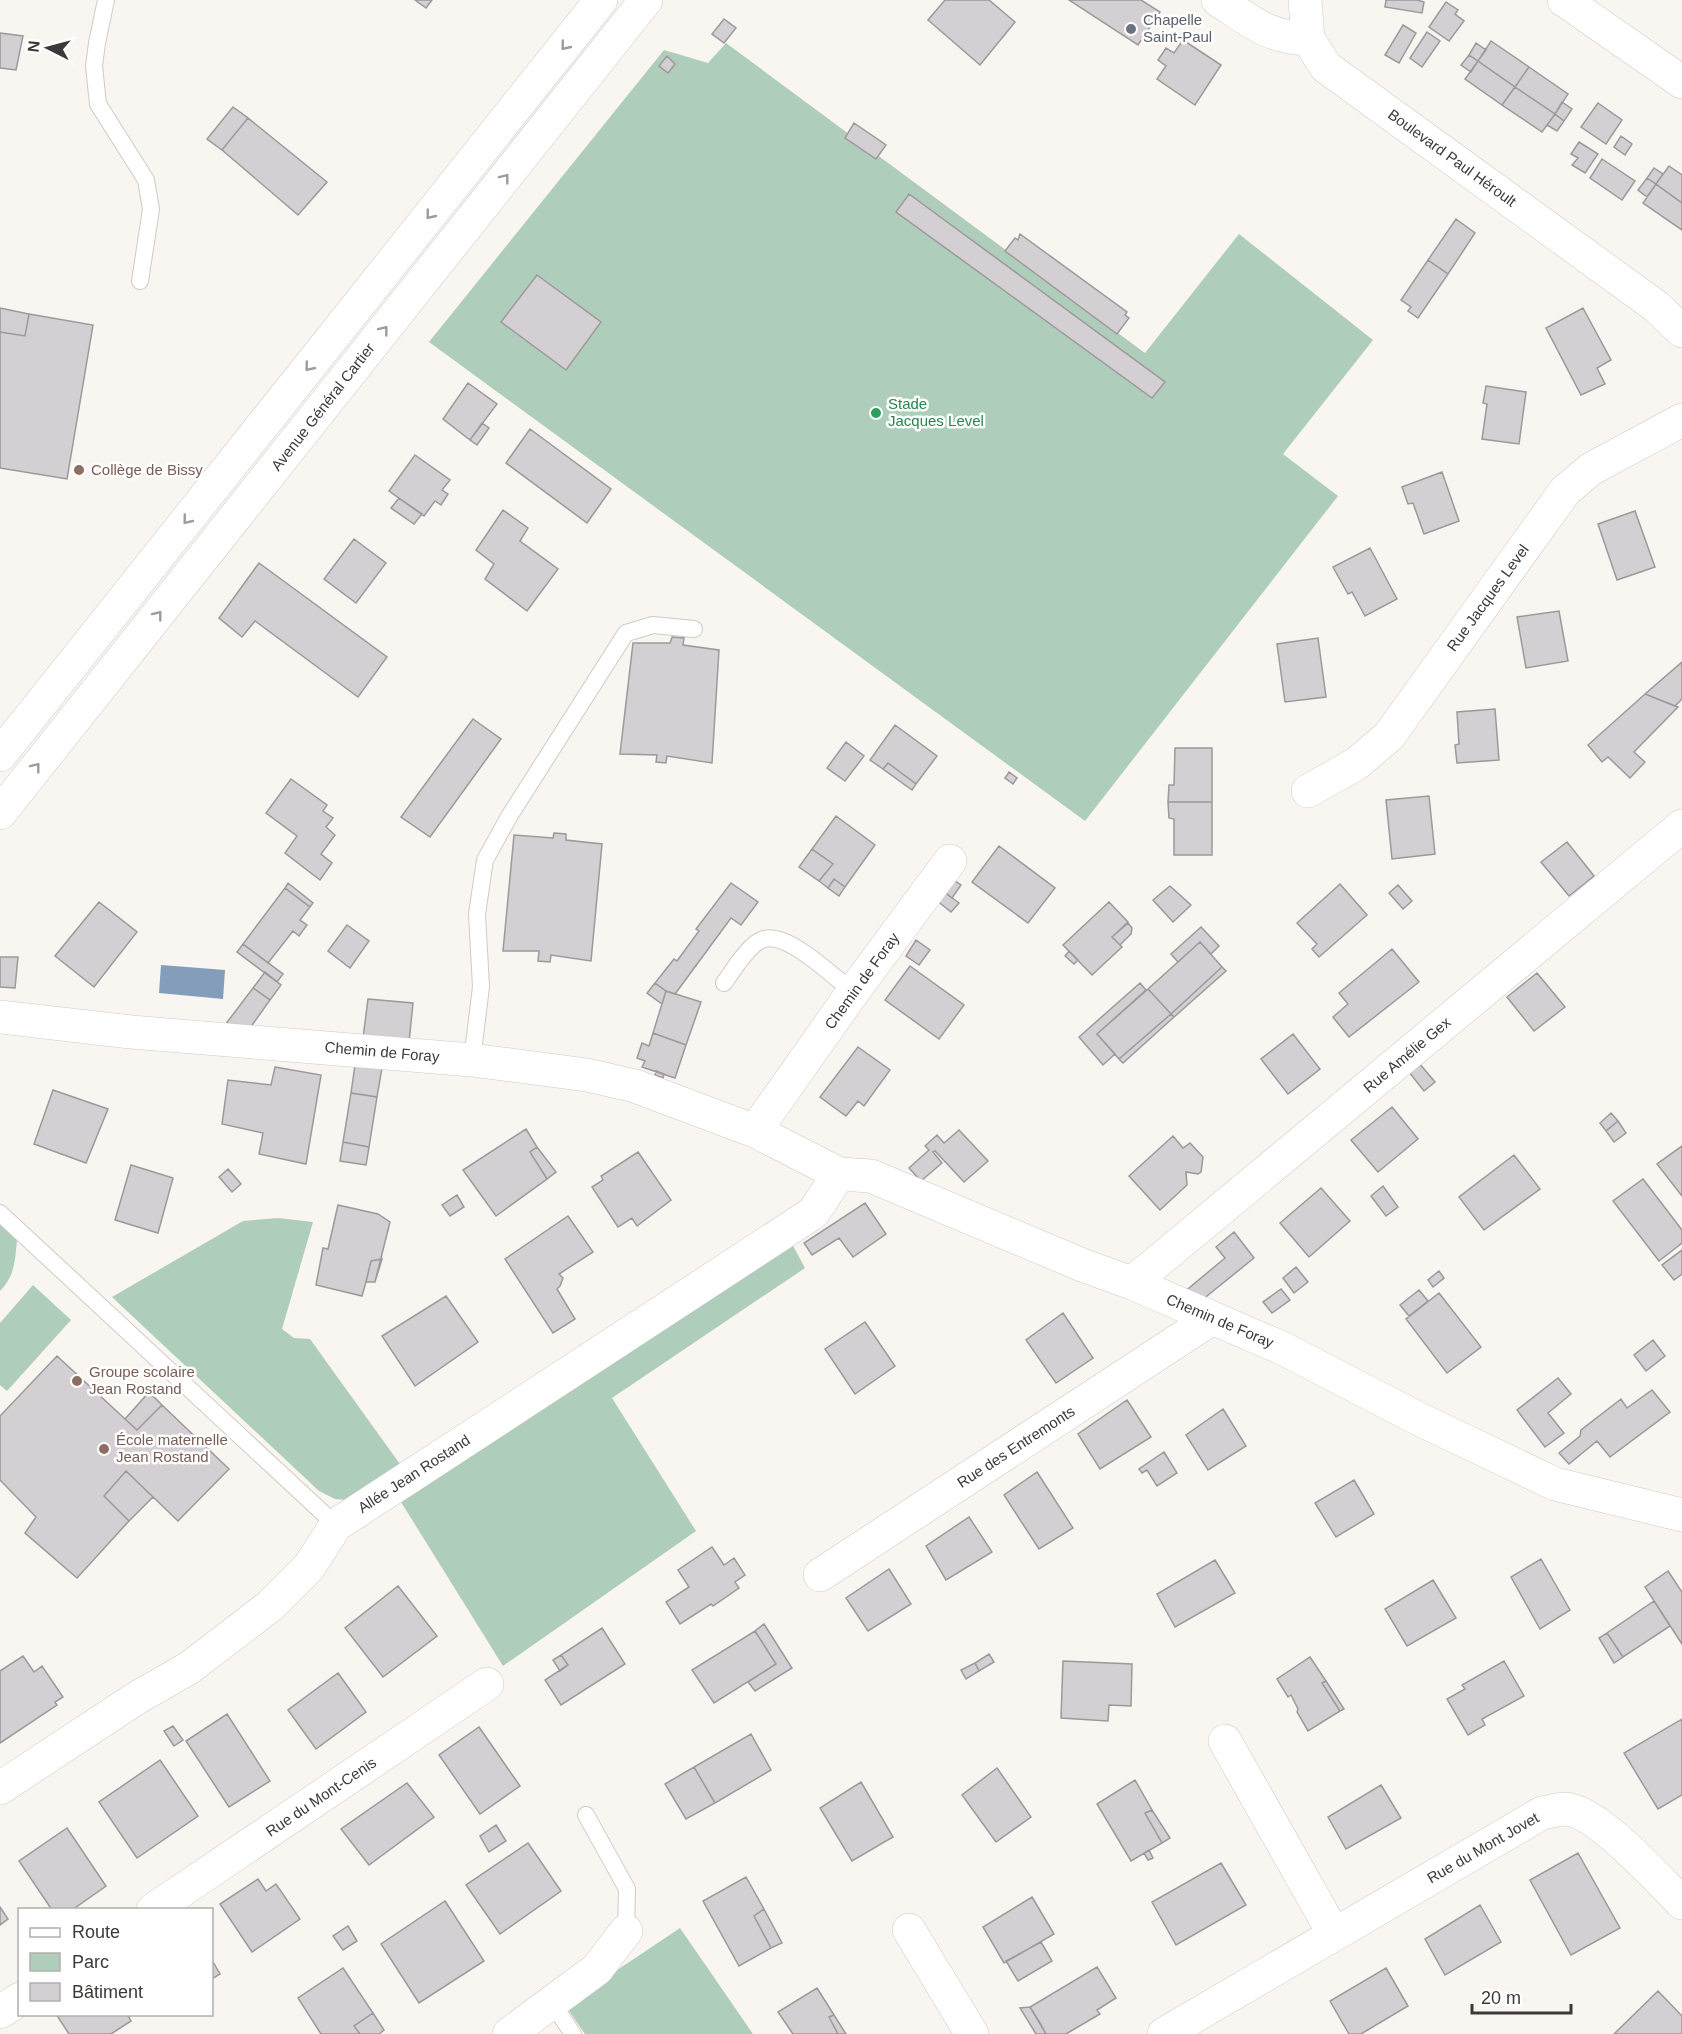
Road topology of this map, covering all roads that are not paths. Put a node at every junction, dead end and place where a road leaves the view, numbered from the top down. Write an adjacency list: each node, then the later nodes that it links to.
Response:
1 (106, 0): 9 (lane)
2 (601, 0): 13 (street, one-way to 13)
3 (646, 0): 15 (street, Avenue Général Cartier, one-way to 3)
4 (1218, 0): 7 (street)
5 (1305, 0): 7 (street)
6 (1564, 0): 8 (street)
7 (1308, 39): 10 (street, Boulevard Paul Héroult)
8 (1682, 82)
9 (140, 282)
10 (1682, 331)
11 (1682, 420): 14 (street, Rue Jacques Level)
12 (694, 629): 21 (lane)
13 (0, 755)
14 (1308, 791)
15 (0, 813)
16 (1682, 826): 25 (street, Rue Amélie Gex)
17 (950, 861): 19 (street, Chemin de Foray)
18 (724, 983): 19 (lane)
19 (853, 992): 22 (street, Chemin de Foray)
20 (0, 1017): 21 (street, Chemin de Foray)
21 (472, 1060): 22 (street, Chemin de Foray)
22 (756, 1131): 23 (street, Chemin de Foray)
23 (839, 1174): 25 (street, Chemin de Foray); 28 (street, Allée Jean Rostand)
24 (0, 1213): 28 (lane)
25 (1132, 1284): 26 (street, Chemin de Foray)
26 (1211, 1319): 27 (street, Chemin de Foray); 29 (street, Rue des Entremonts)
27 (1682, 1515)
28 (336, 1525): 32 (street, Allée Jean Rostand)
29 (820, 1575)
30 (487, 1684): 35 (street, Rue du Mont-Cenis)
31 (1225, 1741): 38 (street)
32 (0, 1788)
33 (586, 1815): 37 (lane)
34 (1682, 1903): 38 (street, Rue du Mont Jovet)
35 (156, 1908)
36 (909, 1930): 44 (street)
37 (626, 1931): 40 (street)
38 (1334, 1934): 45 (street, Rue du Mont Jovet)
39 (18, 2000): 41 (street)
40 (552, 2003): 42 (street); 43 (lane)
41 (0, 2012)
42 (509, 2034)
43 (573, 2034)
44 (972, 2034)
45 (1164, 2034)

